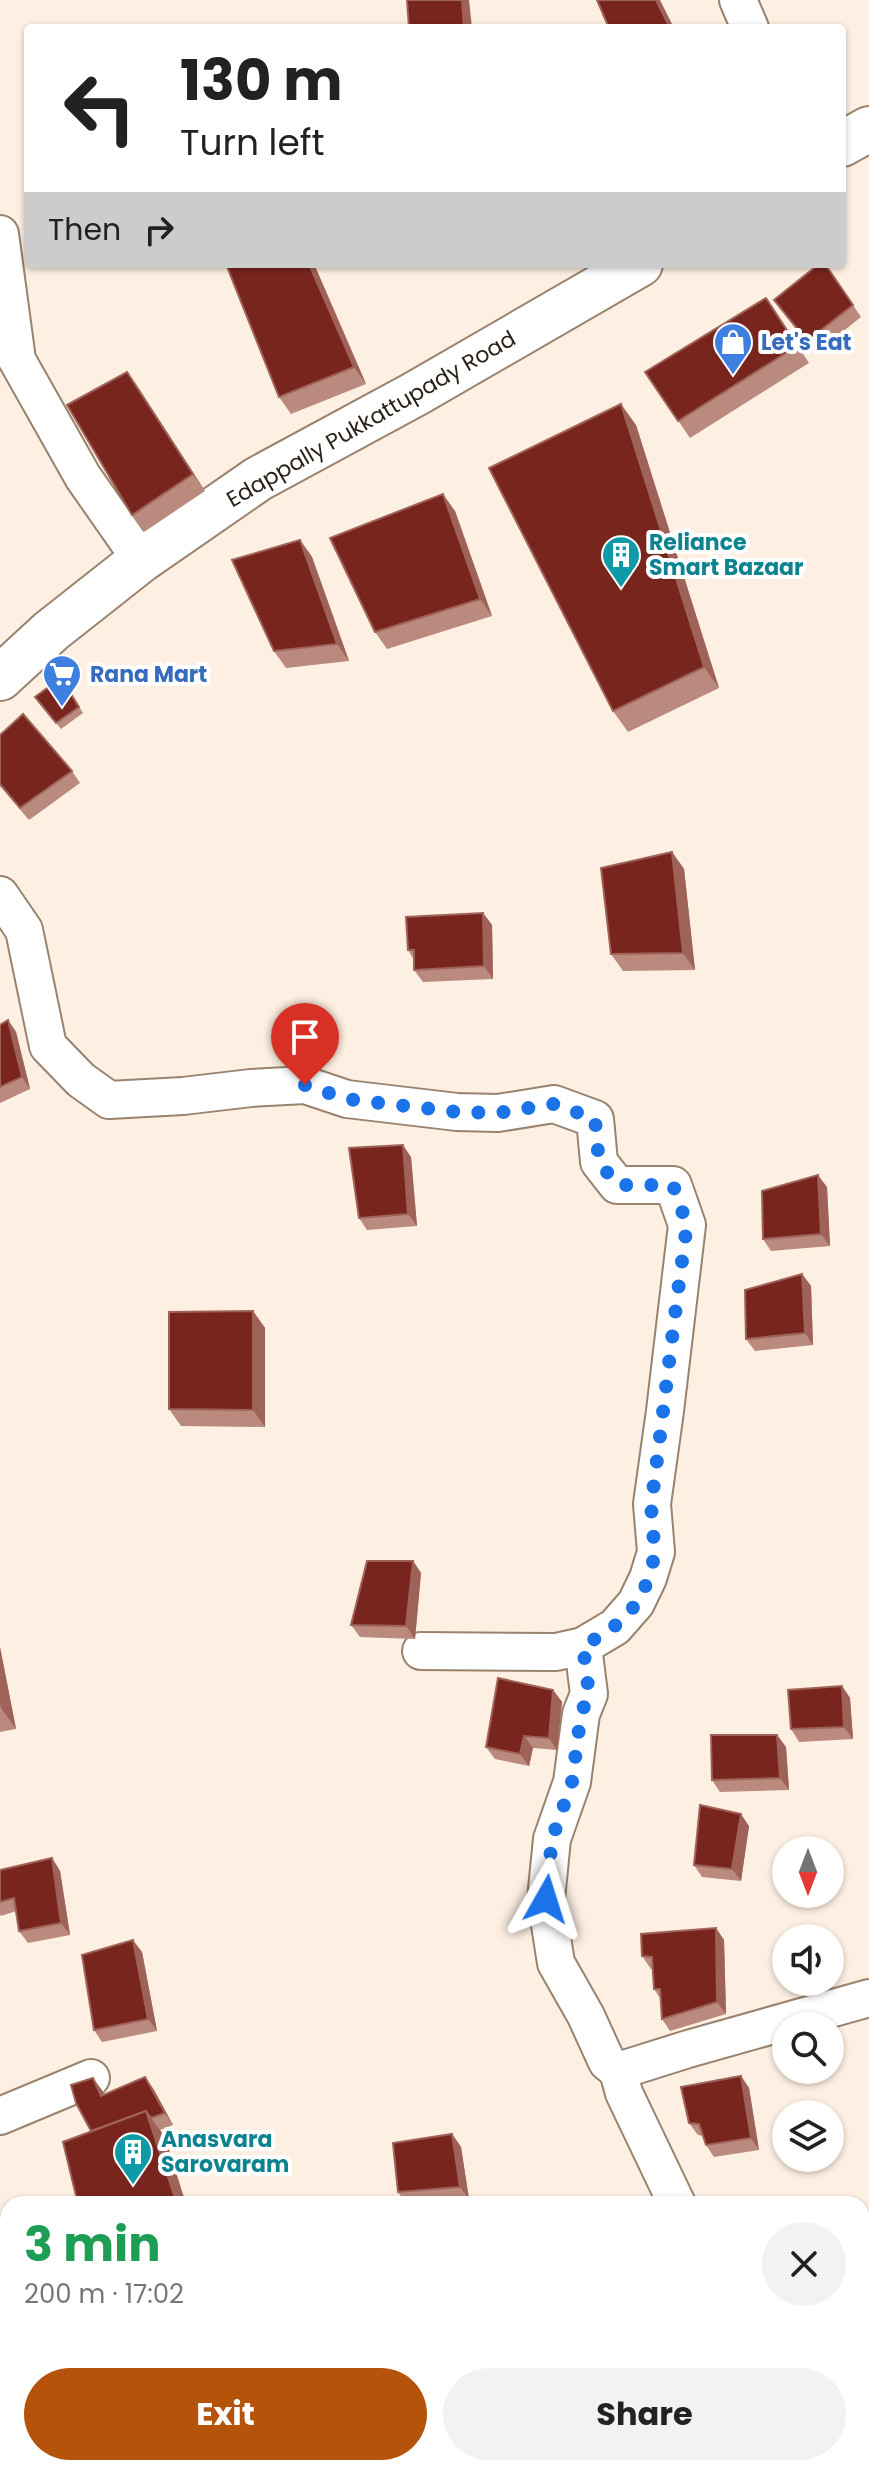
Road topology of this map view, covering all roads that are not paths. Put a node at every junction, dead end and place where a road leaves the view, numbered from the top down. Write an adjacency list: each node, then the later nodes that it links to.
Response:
1 (738, 0): 2 (street)
2 (748, 24)
3 (869, 129): 4 (main road)
4 (846, 142)
5 (0, 234): 7 (street)
6 (633, 268): 7 (main road, Edappally Pukkattupady Road)
7 (141, 560): 8 (main road, Edappally Pukkattupady Road)
8 (0, 678)
9 (0, 895): 10 (street)
10 (583, 1646): 11 (street); 13 (street)
11 (421, 1651)
12 (869, 1998): 13 (street)
13 (618, 2071): 16 (street)
14 (91, 2078): 15 (street)
15 (0, 2116)
16 (673, 2196)

